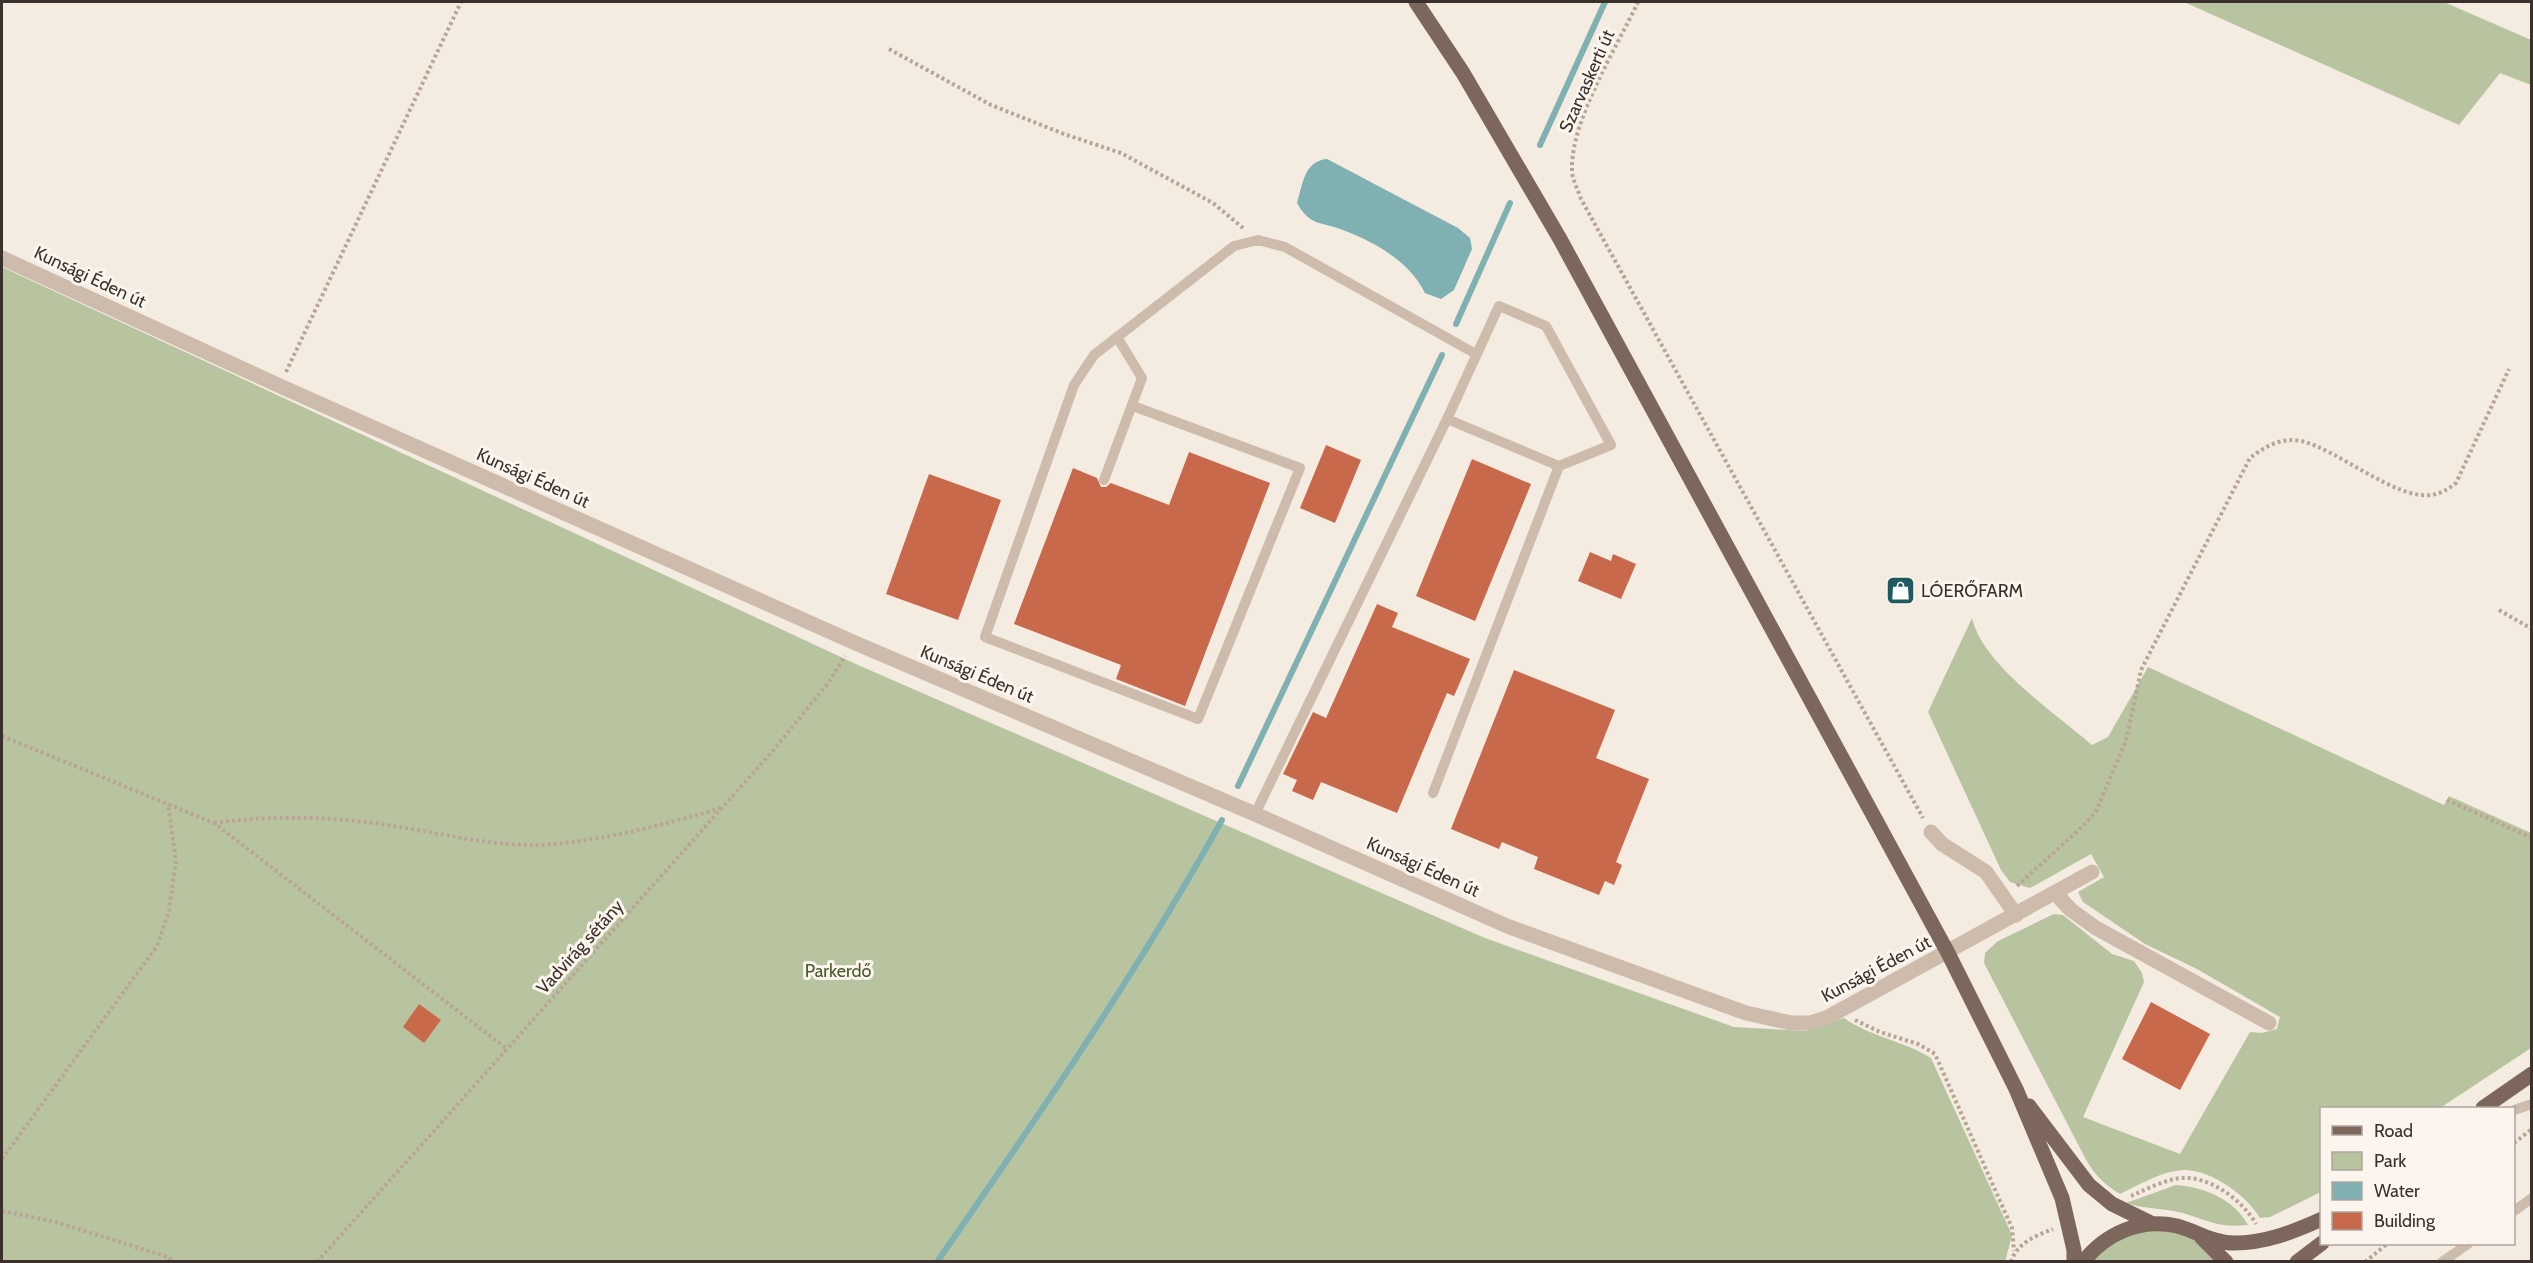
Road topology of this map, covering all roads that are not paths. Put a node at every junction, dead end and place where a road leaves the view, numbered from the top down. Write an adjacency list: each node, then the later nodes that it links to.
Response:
1 (1416, 2): 15 (main road)
2 (2, 258): 10 (street, Kunsági Éden út)
3 (1117, 337): 4 (lane); 5 (lane); 5 (lane)
4 (1476, 354): 6 (lane); 7 (lane)
5 (1133, 406): 8 (lane)
6 (1447, 419): 7 (lane); 10 (lane)
7 (1559, 466): 9 (lane)
8 (1104, 480)
9 (1433, 793)
10 (1255, 814): 15 (street, Kunsági Éden út)
11 (1930, 832): 14 (street)
12 (2092, 872): 13 (street, Kunsági Éden út)
13 (2055, 893): 14 (street, Kunsági Éden út); 16 (street)
14 (2016, 915): 15 (street, Kunsági Éden út)
15 (1948, 953): 18 (main road)
16 (2269, 1023)
17 (2532, 1074): 20 (main road)
18 (2016, 1089): 25 (main road); 29 (main road)
19 (2532, 1104): 21 (lane)
20 (2485, 1107)
21 (2515, 1110)
22 (2532, 1198): 23 (lane)
23 (2515, 1210)
24 (2320, 1220): 26 (main road)
25 (2153, 1224): 26 (main road); 30 (main road)
26 (2200, 1236): 31 (main road)
27 (2320, 1245): 32 (main road)
28 (2467, 1245): 33 (lane)
29 (2074, 1262)
30 (2083, 1262)
31 (2226, 1262)
32 (2297, 1262)
33 (2442, 1262)

